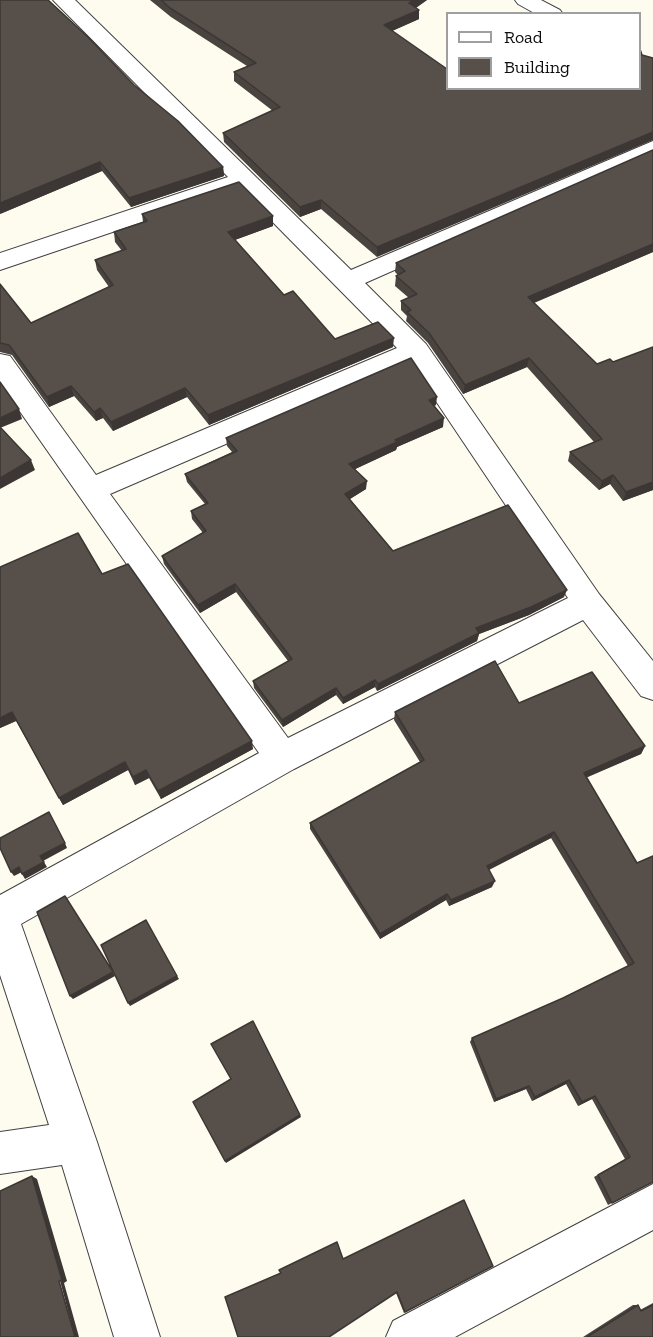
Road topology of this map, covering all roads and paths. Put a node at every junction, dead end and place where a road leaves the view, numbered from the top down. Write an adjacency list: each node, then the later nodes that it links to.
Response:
1 (63, 0): 5 (street)
2 (525, 0): 3 (street)
3 (549, 12)
4 (653, 148): 7 (street)
5 (245, 179): 6 (street); 7 (street)
6 (0, 262)
7 (348, 281): 8 (street)
8 (416, 351): 10 (street); 11 (street)
9 (0, 363): 10 (street)
10 (90, 490): 13 (street)
11 (588, 603): 12 (street); 13 (street)
12 (653, 686)
13 (282, 758): 14 (street)
14 (0, 916): 15 (street)
15 (76, 1142): 16 (street); 18 (street)
16 (0, 1153)
17 (653, 1206): 19 (street)
18 (137, 1337)
19 (408, 1337)

